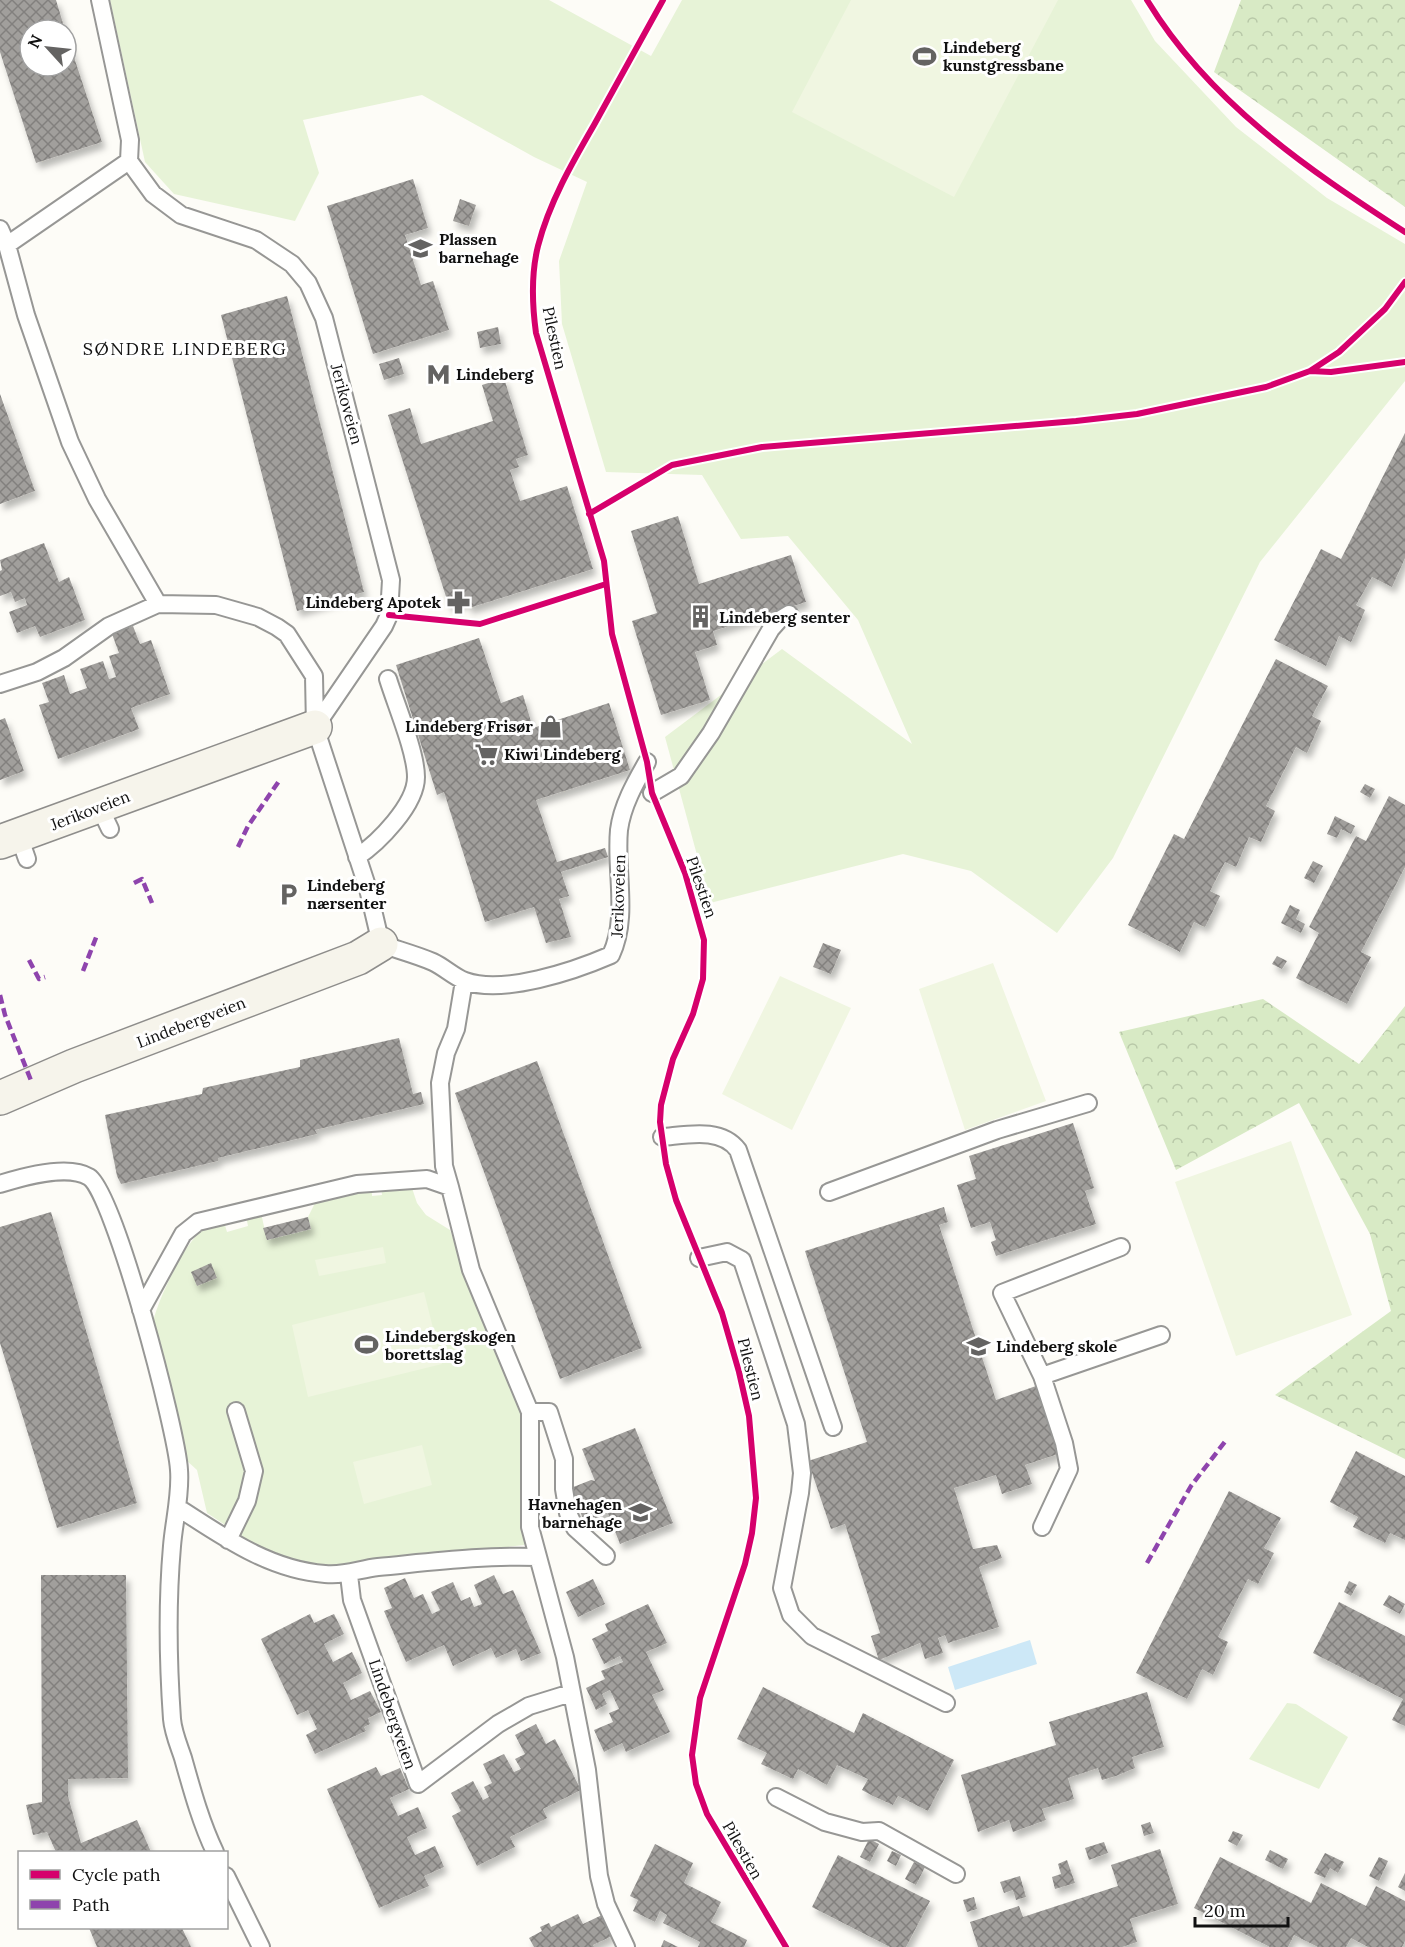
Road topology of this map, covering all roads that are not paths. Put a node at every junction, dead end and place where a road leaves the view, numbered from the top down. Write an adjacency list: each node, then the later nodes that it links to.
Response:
1 (100, 0): 2 (lane)
2 (129, 161): 4 (lane); 9 (lane, Jerikoveien)
3 (0, 229): 4 (lane)
4 (7, 245): 5 (lane)
5 (158, 604): 8 (lane); 9 (lane)
6 (789, 614): 11 (lane)
7 (388, 679): 13 (lane)
8 (0, 684)
9 (315, 727): 12 (street, Jerikoveien); 13 (lane)
10 (647, 762): 15 (lane, Jerikoveien)
11 (652, 793)
12 (15, 846)
13 (357, 857): 14 (lane)
14 (381, 944): 15 (lane, Jerikoveien); 16 (street, Lindebergveien)
15 (464, 981): 20 (lane)
16 (0, 1098)
17 (1088, 1103): 21 (lane)
18 (662, 1137): 29 (lane)
19 (0, 1184): 24 (lane)
20 (450, 1187): 24 (lane); 28 (lane)
21 (829, 1192)
22 (1121, 1247): 26 (lane)
23 (699, 1258): 37 (lane)
24 (141, 1310): 30 (lane)
25 (1161, 1335): 26 (lane)
26 (1042, 1376): 31 (lane)
27 (236, 1411): 32 (lane)
28 (530, 1412): 33 (lane); 34 (lane)
29 (833, 1427)
30 (177, 1506): 32 (lane); 39 (lane)
31 (1042, 1527)
32 (228, 1540): 35 (lane)
33 (606, 1556)
34 (538, 1557): 35 (lane); 36 (lane)
35 (349, 1575): 36 (lane, Lindebergveien)
36 (571, 1693): 43 (lane)
37 (946, 1703)
38 (776, 1797): 40 (lane)
39 (215, 1851)
40 (956, 1874)
41 (228, 1880): 42 (lane)
42 (261, 1947)
43 (626, 1947)

